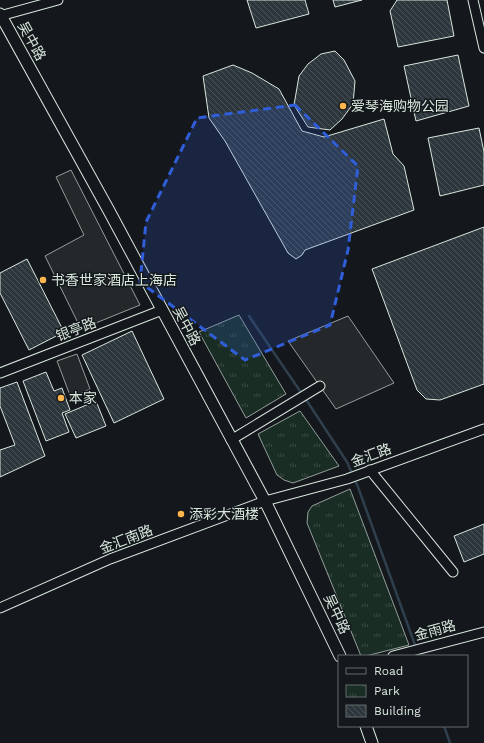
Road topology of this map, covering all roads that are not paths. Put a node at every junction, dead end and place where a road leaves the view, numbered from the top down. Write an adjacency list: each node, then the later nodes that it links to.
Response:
1 (58, 0): 3 (street)
2 (473, 0): 4 (street)
3 (0, 15): 5 (main road, 吴中路)
4 (484, 48)
5 (162, 310): 6 (street, 银亭路); 9 (main road, 吴中路)
6 (0, 373)
7 (318, 387): 9 (street)
8 (484, 429): 10 (street, 金汇路)
9 (231, 440): 11 (main road, 吴中路)
10 (366, 471): 11 (street, 金汇路); 12 (street)
11 (265, 501): 13 (street, 金汇南路); 15 (main road, 吴中路)
12 (453, 572)
13 (0, 608)
14 (484, 632): 16 (street, 金雨路)
15 (340, 655)
16 (397, 655)
17 (366, 727): 18 (main road)
18 (372, 743)

